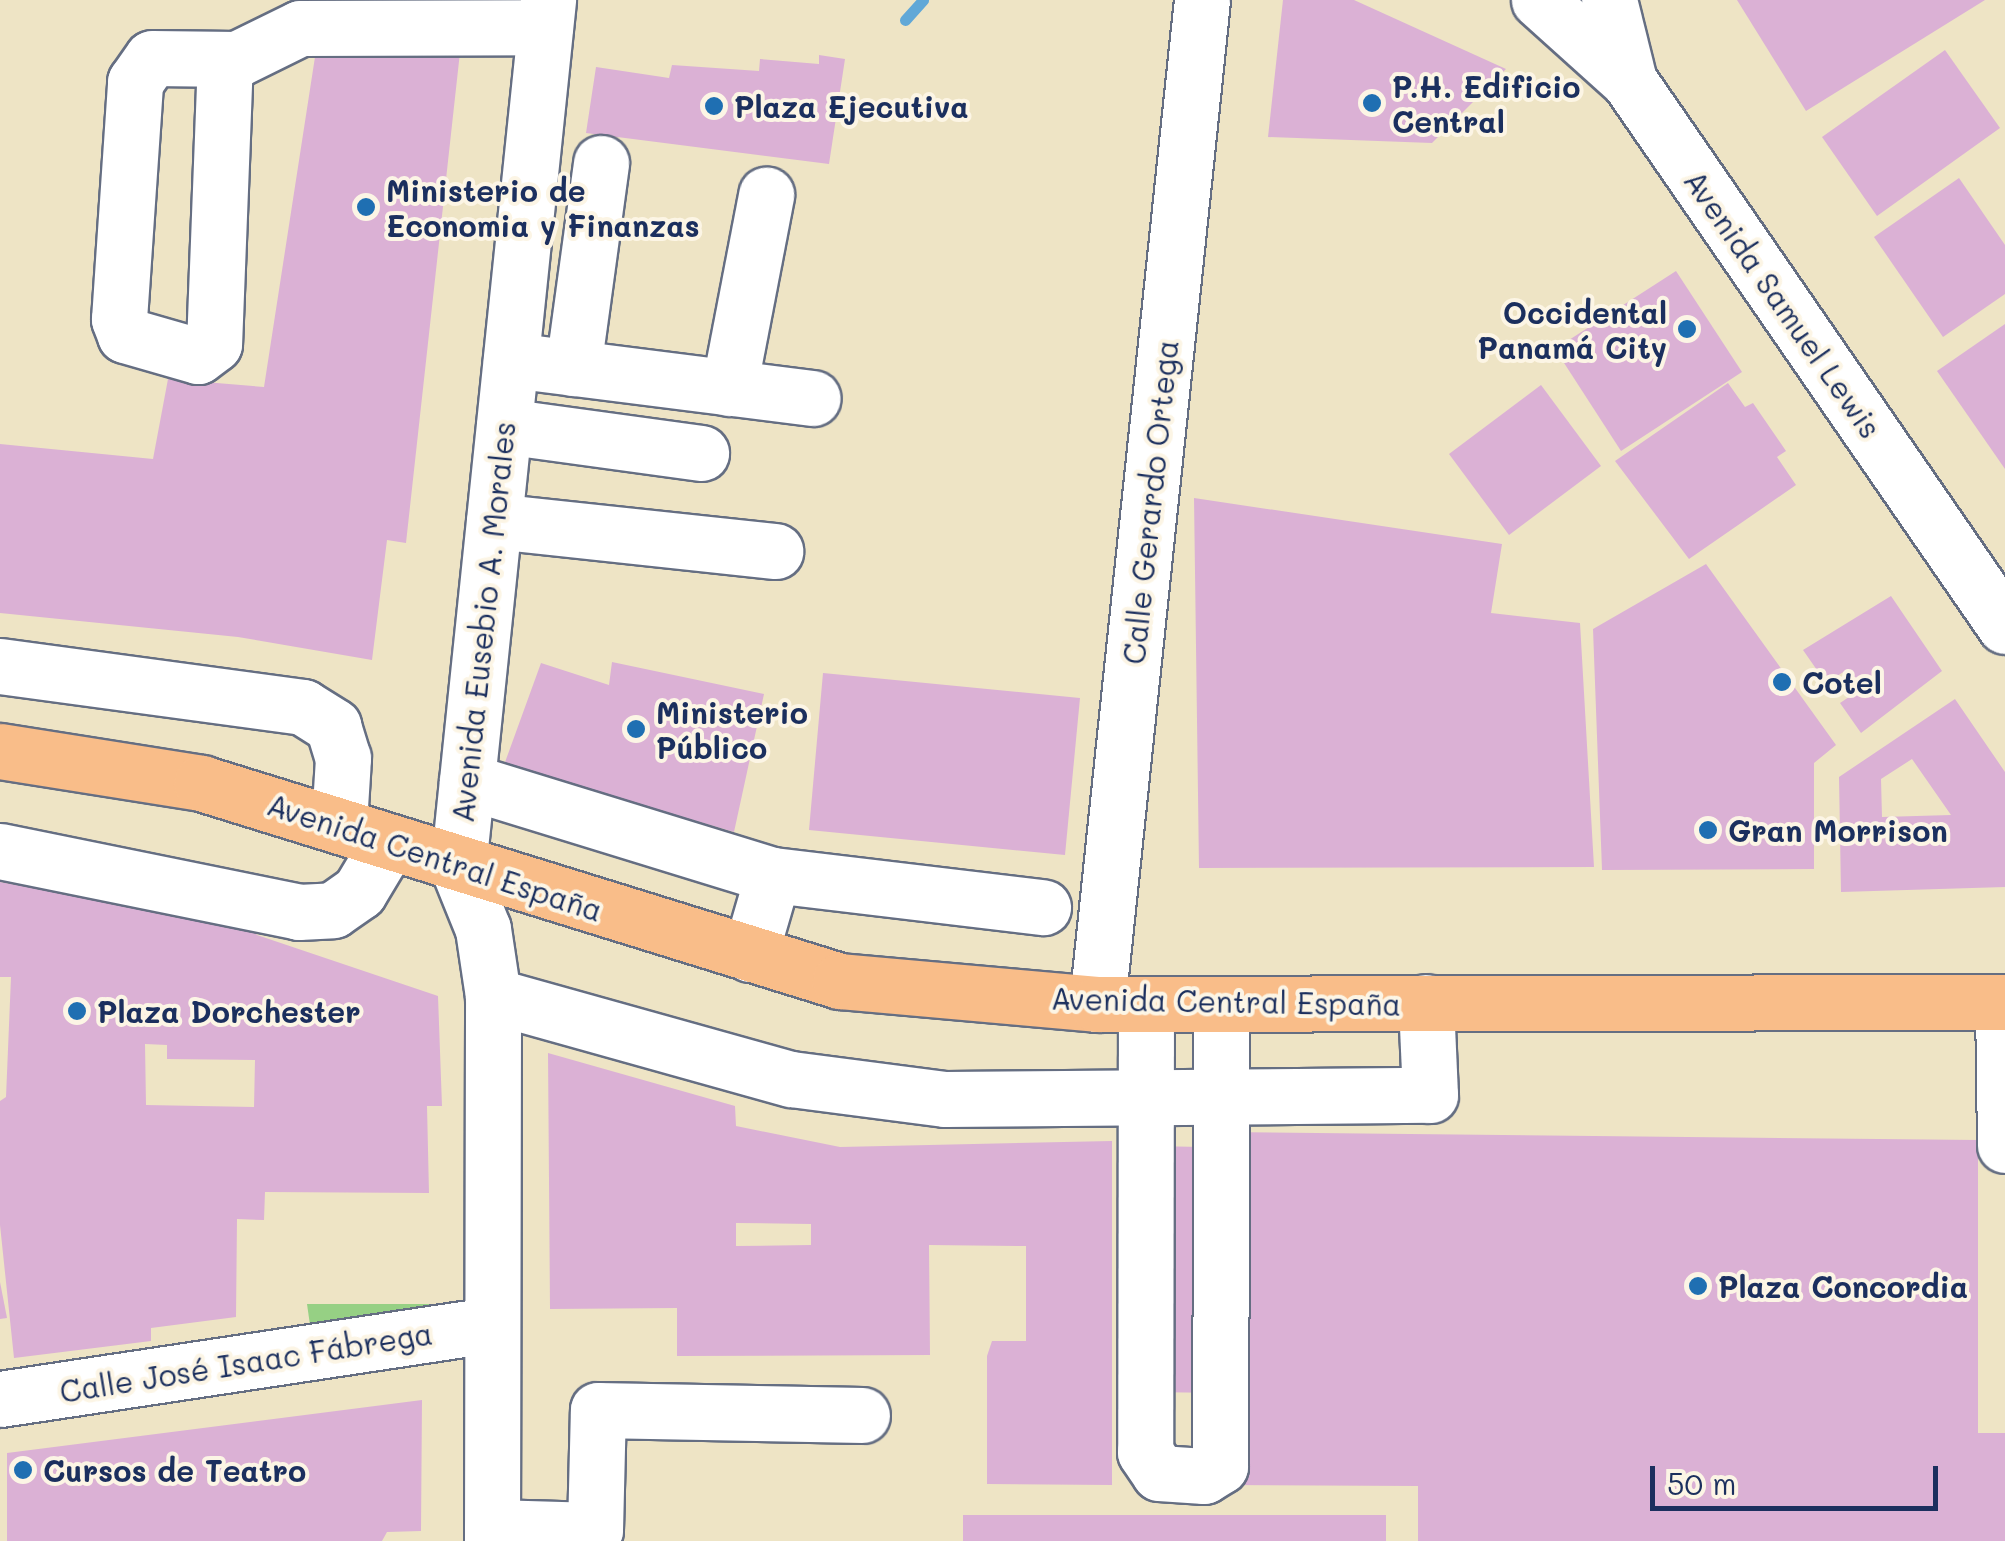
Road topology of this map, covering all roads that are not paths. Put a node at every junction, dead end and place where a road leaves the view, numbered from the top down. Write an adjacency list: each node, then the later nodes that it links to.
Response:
1 (1202, 0): 30 (street, Calle Gerardo Ortega)
2 (1539, 0): 6 (street, Avenida Samuel Lewis)
3 (1609, 0): 6 (street)
4 (547, 13): 5 (street); 9 (street, Avenida Eusebio A. Morales)
5 (225, 59): 5 (street)
6 (1629, 81): 17 (street, Avenida Samuel Lewis)
7 (601, 163): 10 (street)
8 (766, 195): 11 (street)
9 (510, 360): 10 (street); 13 (street, Avenida Eusebio A. Morales)
10 (573, 368): 11 (street)
11 (729, 388): 12 (street)
12 (813, 398)
13 (504, 426): 14 (street); 15 (street, Avenida Eusebio A. Morales)
14 (701, 453)
15 (494, 521): 16 (street); 20 (street, Avenida Eusebio A. Morales)
16 (775, 550)
17 (2005, 626)
18 (0, 666): 21 (street)
19 (0, 750): 21 (main road, Avenida Central España)
20 (468, 781): 23 (street, Avenida Eusebio A. Morales); 24 (street)
21 (364, 833): 22 (street); 23 (main road, Avenida Central España)
22 (0, 851)
23 (458, 868): 26 (main road, Avenida Central España); 27 (street, Avenida Eusebio A. Morales)
24 (773, 874): 25 (street); 26 (street)
25 (1043, 906)
26 (750, 954): 30 (main road, Avenida Central España)
27 (493, 996): 32 (street); 36 (street, Avenida Eusebio A. Morales)
28 (1426, 1002): 29 (main road, Avenida Central España); 31 (main road, Avenida Central España); 33 (street)
29 (2004, 1002): 34 (street)
30 (1122, 1004): 31 (main road, Avenida Central España); 32 (street, Calle Gerardo Ortega)
31 (1222, 1004): 33 (street)
32 (1145, 1099): 33 (street); 33 (street, Calle Gerardo Ortega)
33 (1222, 1100)
34 (2005, 1109): 35 (street)
35 (2005, 1145)
36 (491, 1324): 37 (street, Calle José Isaac Fábrega); 39 (street, Avenida Eusebio A. Morales)
37 (0, 1399)
38 (862, 1415): 39 (street)
39 (492, 1534)

